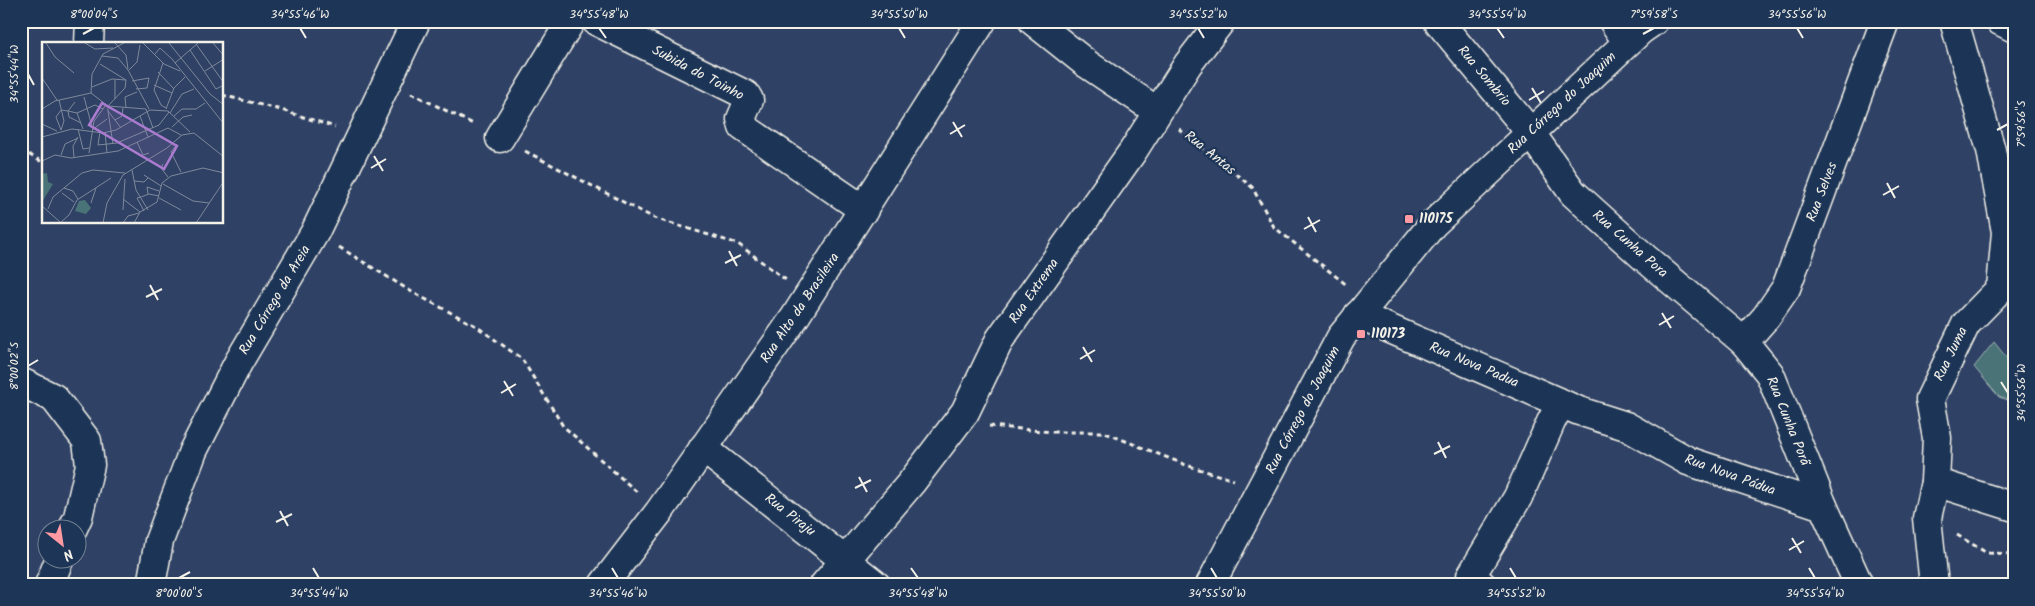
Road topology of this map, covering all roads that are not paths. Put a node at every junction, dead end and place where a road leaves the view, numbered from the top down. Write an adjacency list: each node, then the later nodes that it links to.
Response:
1 (90, 21): 15 (street)
2 (416, 21): 32 (street, Rua Córrego da Areia)
3 (571, 21): 18 (street)
4 (596, 21): 19 (street, Subida do Toinho)
5 (982, 21): 19 (street, Rua Alto da Brasileira)
6 (1033, 21): 16 (street)
7 (1221, 21): 16 (street, Rua Extrema)
8 (1438, 21): 17 (street, Rua Sombrio)
9 (1654, 21): 14 (street, Rua Córrego do Joaquim)
10 (1954, 21): 25 (street, Rua Juma)
11 (2000, 21): 13 (street)
12 (1883, 26): 21 (street, Rua Selves)
13 (2014, 28)
14 (1620, 32): 17 (street, Rua Córrego do Joaquim)
15 (89, 42)
16 (1157, 111): 29 (street, Rua Extrema)
17 (1530, 132): 20 (street, Rua Córrego do Joaquim); 21 (street, Rua Cunha Pora)
18 (500, 138)
19 (864, 210): 24 (street, Rua Alto da Brasileira)
20 (1363, 309): 23 (street, Rua Nova Padua); 36 (street, Rua Córrego do Joaquim)
21 (1744, 342): 26 (street, Rua Cunha Porã)
22 (21, 382): 28 (street)
23 (1562, 403): 26 (street, Rua Nova Pádua); 37 (street)
24 (703, 448): 29 (street, Rua Piraju); 33 (street, Rua Alto da Brasileira)
25 (1935, 482): 27 (street); 39 (street, Rua Juma)
26 (1822, 506): 38 (street)
27 (2014, 507)
28 (77, 518)
29 (846, 560): 34 (street, Rua Extrema); 35 (street, Rua Piraju)
30 (56, 568): 31 (street)
31 (49, 585)
32 (151, 585)
33 (603, 585)
34 (824, 585)
35 (876, 585)
36 (1210, 585)
37 (1482, 585)
38 (1859, 585)
39 (1934, 585)

